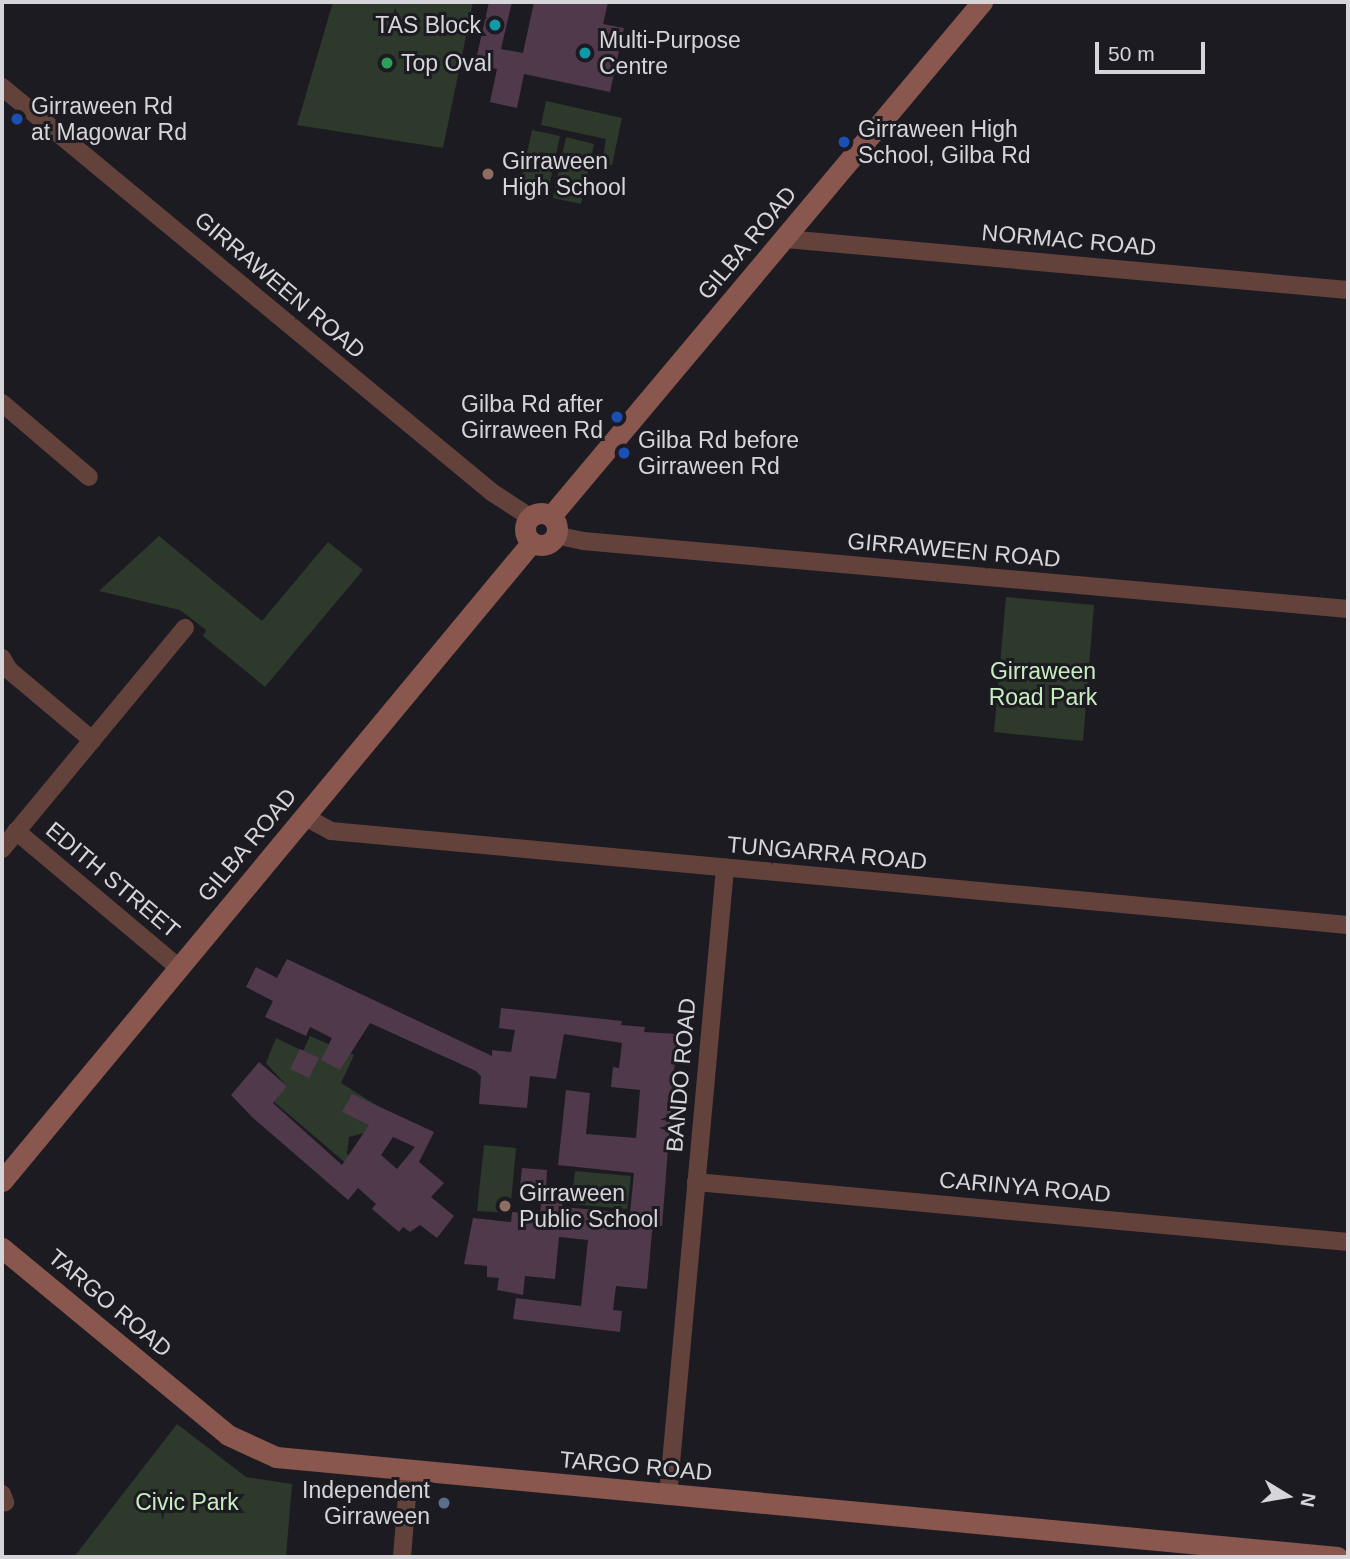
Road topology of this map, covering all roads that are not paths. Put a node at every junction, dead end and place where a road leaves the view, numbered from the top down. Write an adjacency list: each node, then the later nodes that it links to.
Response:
1 (982, 2): 3 (street, GILBA ROAD)
2 (2, 86): 7 (street, GIRRAWEEN ROAD)
3 (786, 239): 4 (street, NORMAC ROAD); 7 (street, GILBA ROAD)
4 (1348, 290)
5 (2, 403): 6 (street)
6 (89, 477)
7 (545, 523): 8 (street, GIRRAWEEN ROAD); 12 (street, GILBA ROAD)
8 (1348, 609)
9 (185, 628): 11 (street)
10 (2, 658): 11 (street)
11 (92, 740): 13 (street)
12 (305, 817): 15 (street, TUNGARRA ROAD); 17 (street, GILBA ROAD)
13 (16, 831): 14 (street); 17 (street, EDITH STREET)
14 (2, 849)
15 (724, 868): 16 (street, TUNGARRA ROAD); 19 (street, BANDO ROAD)
16 (1348, 925)
17 (178, 967): 18 (street, GILBA ROAD)
18 (2, 1181)
19 (696, 1182): 20 (street, CARINYA ROAD); 23 (street, BANDO ROAD)
20 (1348, 1242)
21 (2, 1248): 22 (street, TARGO ROAD)
22 (409, 1472): 23 (street, TARGO ROAD); 24 (street)
23 (668, 1496): 25 (street, TARGO ROAD)
24 (402, 1557)
25 (1337, 1557)

